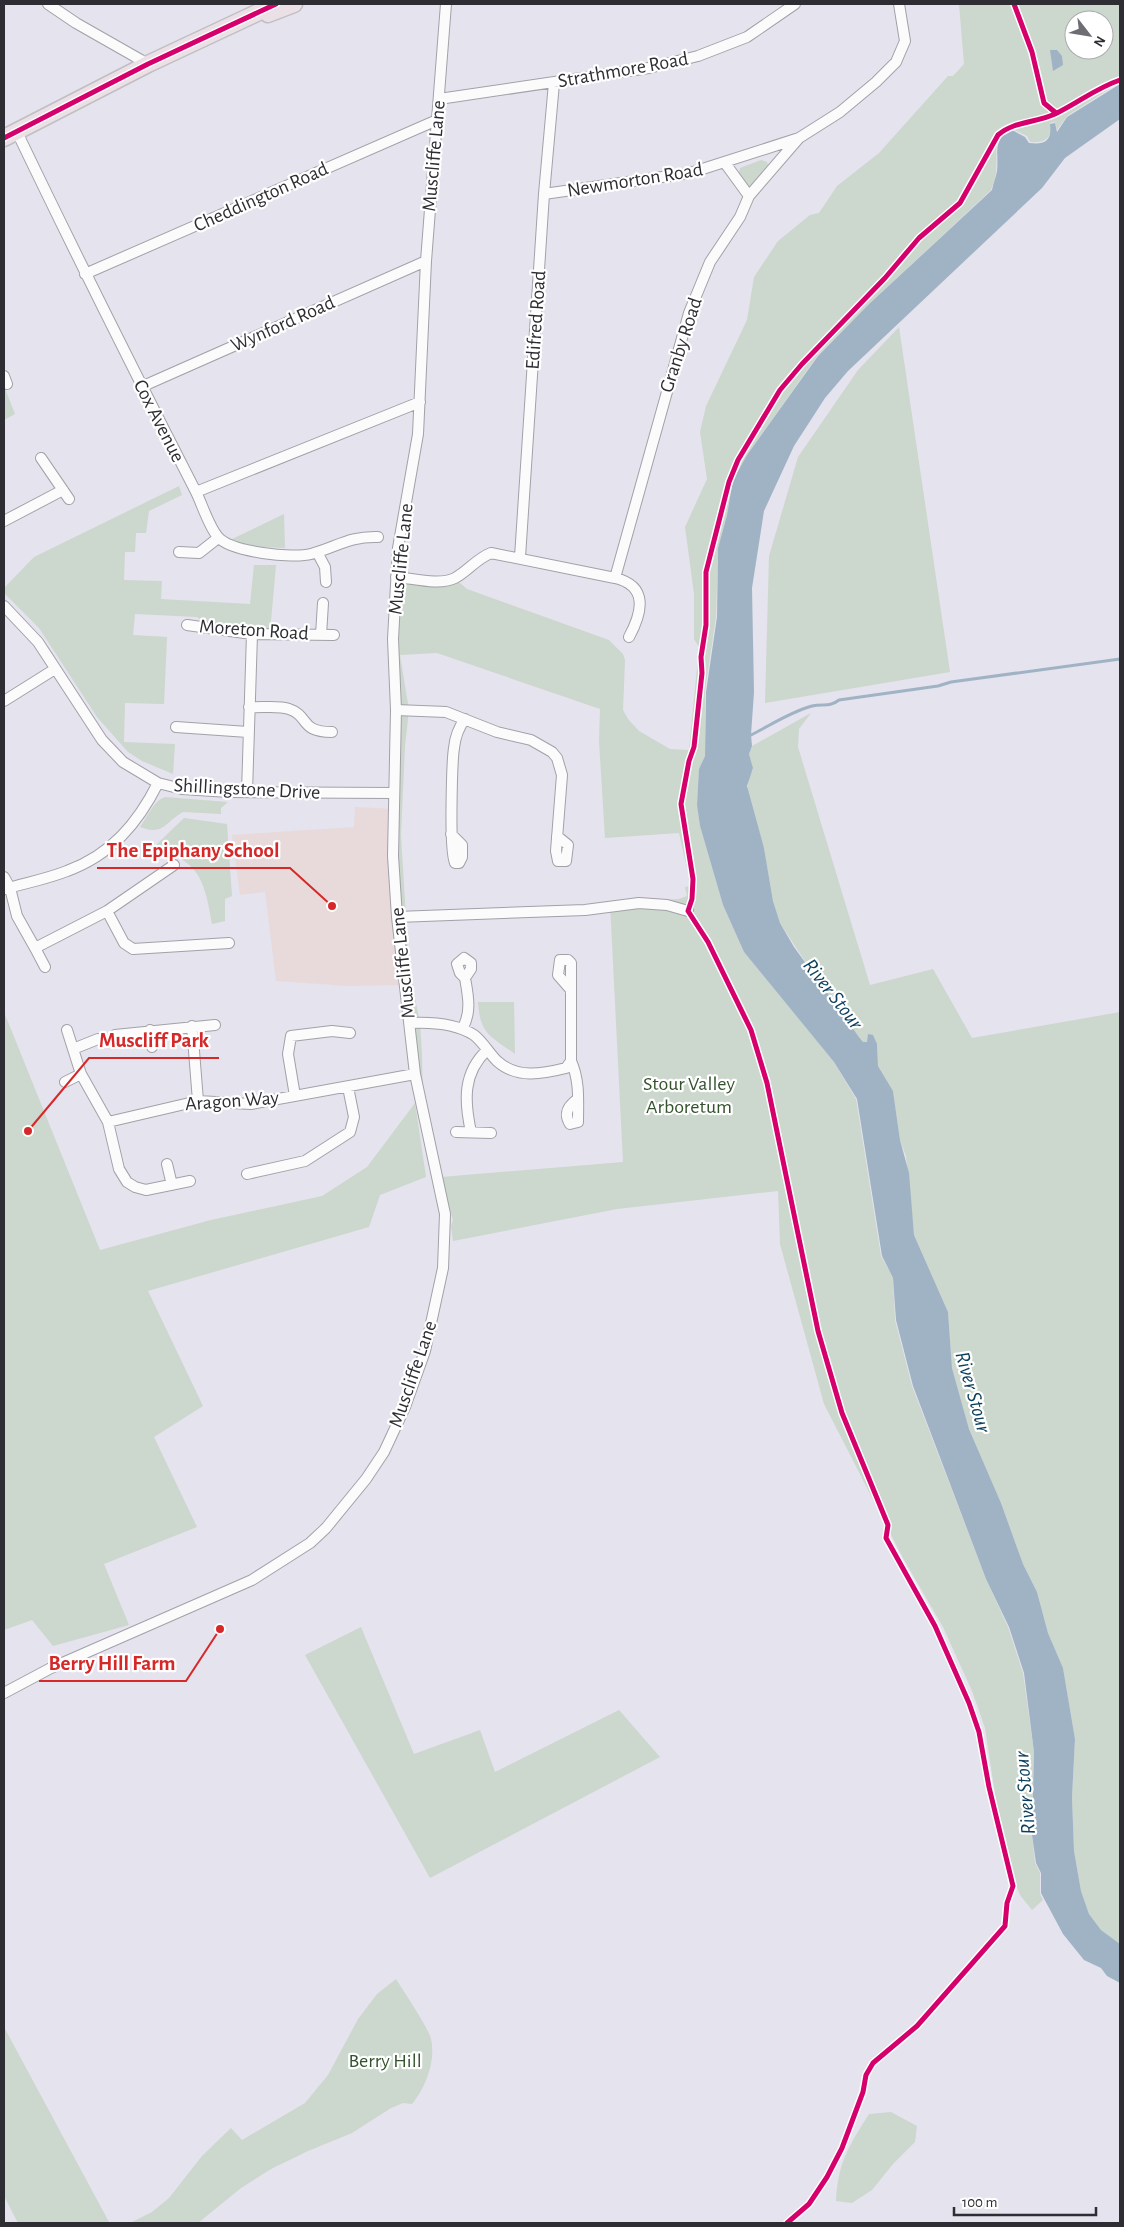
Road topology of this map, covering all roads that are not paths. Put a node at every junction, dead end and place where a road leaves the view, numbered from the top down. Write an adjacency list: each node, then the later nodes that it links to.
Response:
1 (48, 4): 8 (street)
2 (276, 4): 8 (main road)
3 (294, 4): 8 (main road)
4 (436, 4): 7 (street)
5 (795, 4): 9 (street, Strathmore Road)
6 (899, 4): 13 (street, Newmorton Road)
7 (445, 7): 10 (street, Muscliffe Lane)
8 (148, 64): 12 (main road)
9 (554, 83): 10 (street, Strathmore Road); 15 (street, Edifred Road)
10 (439, 99): 11 (street, Muscliffe Lane)
11 (437, 120): 17 (street, Muscliffe Lane); 18 (street, Cheddington Road)
12 (10, 135): 18 (street, Cox Avenue)
13 (800, 138): 14 (street, Newmorton Road); 16 (street, Granby Road)
14 (725, 164): 15 (street, Newmorton Road); 16 (street, Newmorton Road)
15 (544, 194): 28 (street, Edifred Road)
16 (749, 196): 30 (street, Granby Road)
17 (426, 261): 19 (street, Wynford Road); 20 (street, Muscliffe Lane)
18 (85, 274): 19 (street, Cox Avenue)
19 (141, 387): 22 (street, Cox Avenue)
20 (420, 402): 22 (street); 29 (street, Muscliffe Lane)
21 (41, 458): 23 (street)
22 (196, 492): 25 (street, Cox Avenue)
23 (4, 521)
24 (378, 537): 27 (street)
25 (218, 538): 26 (street); 27 (street)
26 (179, 552)
27 (317, 552): 31 (street)
28 (520, 557): 29 (street); 30 (street)
29 (396, 577): 42 (street, Muscliffe Lane)
30 (615, 578): 38 (street)
31 (326, 582)
32 (323, 604): 36 (street, Moreton Road)
33 (4, 606): 39 (street, Shillingstone Drive)
34 (186, 625): 35 (street, Moreton Road)
35 (252, 634): 36 (street, Moreton Road); 41 (street)
36 (321, 635): 37 (street, Moreton Road)
37 (334, 635)
38 (629, 637)
39 (55, 669): 40 (street); 47 (street, Shillingstone Drive)
40 (4, 700)
41 (250, 707): 45 (street); 46 (street)
42 (396, 710): 43 (street); 49 (street, Muscliffe Lane)
43 (464, 719): 50 (street); 51 (street)
44 (176, 727): 45 (street)
45 (248, 732): 48 (street)
46 (332, 732)
47 (158, 783): 48 (street, Shillingstone Drive); 54 (street)
48 (247, 792): 49 (street, Shillingstone Drive)
49 (394, 793): 57 (street, Muscliffe Lane)
50 (451, 834)
51 (557, 836)
52 (174, 865): 55 (street)
53 (4, 877): 54 (street)
54 (7, 888): 59 (street)
55 (108, 911): 58 (street); 59 (street)
56 (688, 911): 57 (street)
57 (397, 917): 63 (street, Muscliffe Lane)
58 (229, 943)
59 (35, 948): 60 (street)
60 (45, 967)
61 (465, 978): 66 (street)
62 (571, 990): 75 (street)
63 (410, 1023): 66 (street); 77 (street, Muscliffe Lane)
64 (215, 1025): 65 (street)
65 (192, 1026): 68 (street); 82 (street)
66 (462, 1029): 74 (street)
67 (67, 1030): 73 (street)
68 (150, 1030): 70 (street); 72 (street)
69 (350, 1033): 80 (street)
70 (115, 1035)
71 (98, 1039): 73 (street)
72 (152, 1047)
73 (73, 1049): 76 (street)
74 (487, 1050): 75 (street); 85 (street)
75 (571, 1061): 81 (street)
76 (81, 1074): 78 (street); 83 (street)
77 (415, 1074): 79 (street, Aragon Way); 91 (street, Muscliffe Lane)
78 (65, 1082)
79 (348, 1087): 80 (street, Aragon Way); 88 (street)
80 (295, 1096): 82 (street, Aragon Way)
81 (578, 1099)
82 (198, 1101): 83 (street, Aragon Way)
83 (108, 1122): 90 (street)
84 (456, 1132): 85 (street)
85 (471, 1132): 86 (street)
86 (491, 1133)
87 (167, 1164): 90 (street)
88 (248, 1174)
89 (190, 1181): 90 (street)
90 (172, 1185)
91 (4, 1693)

